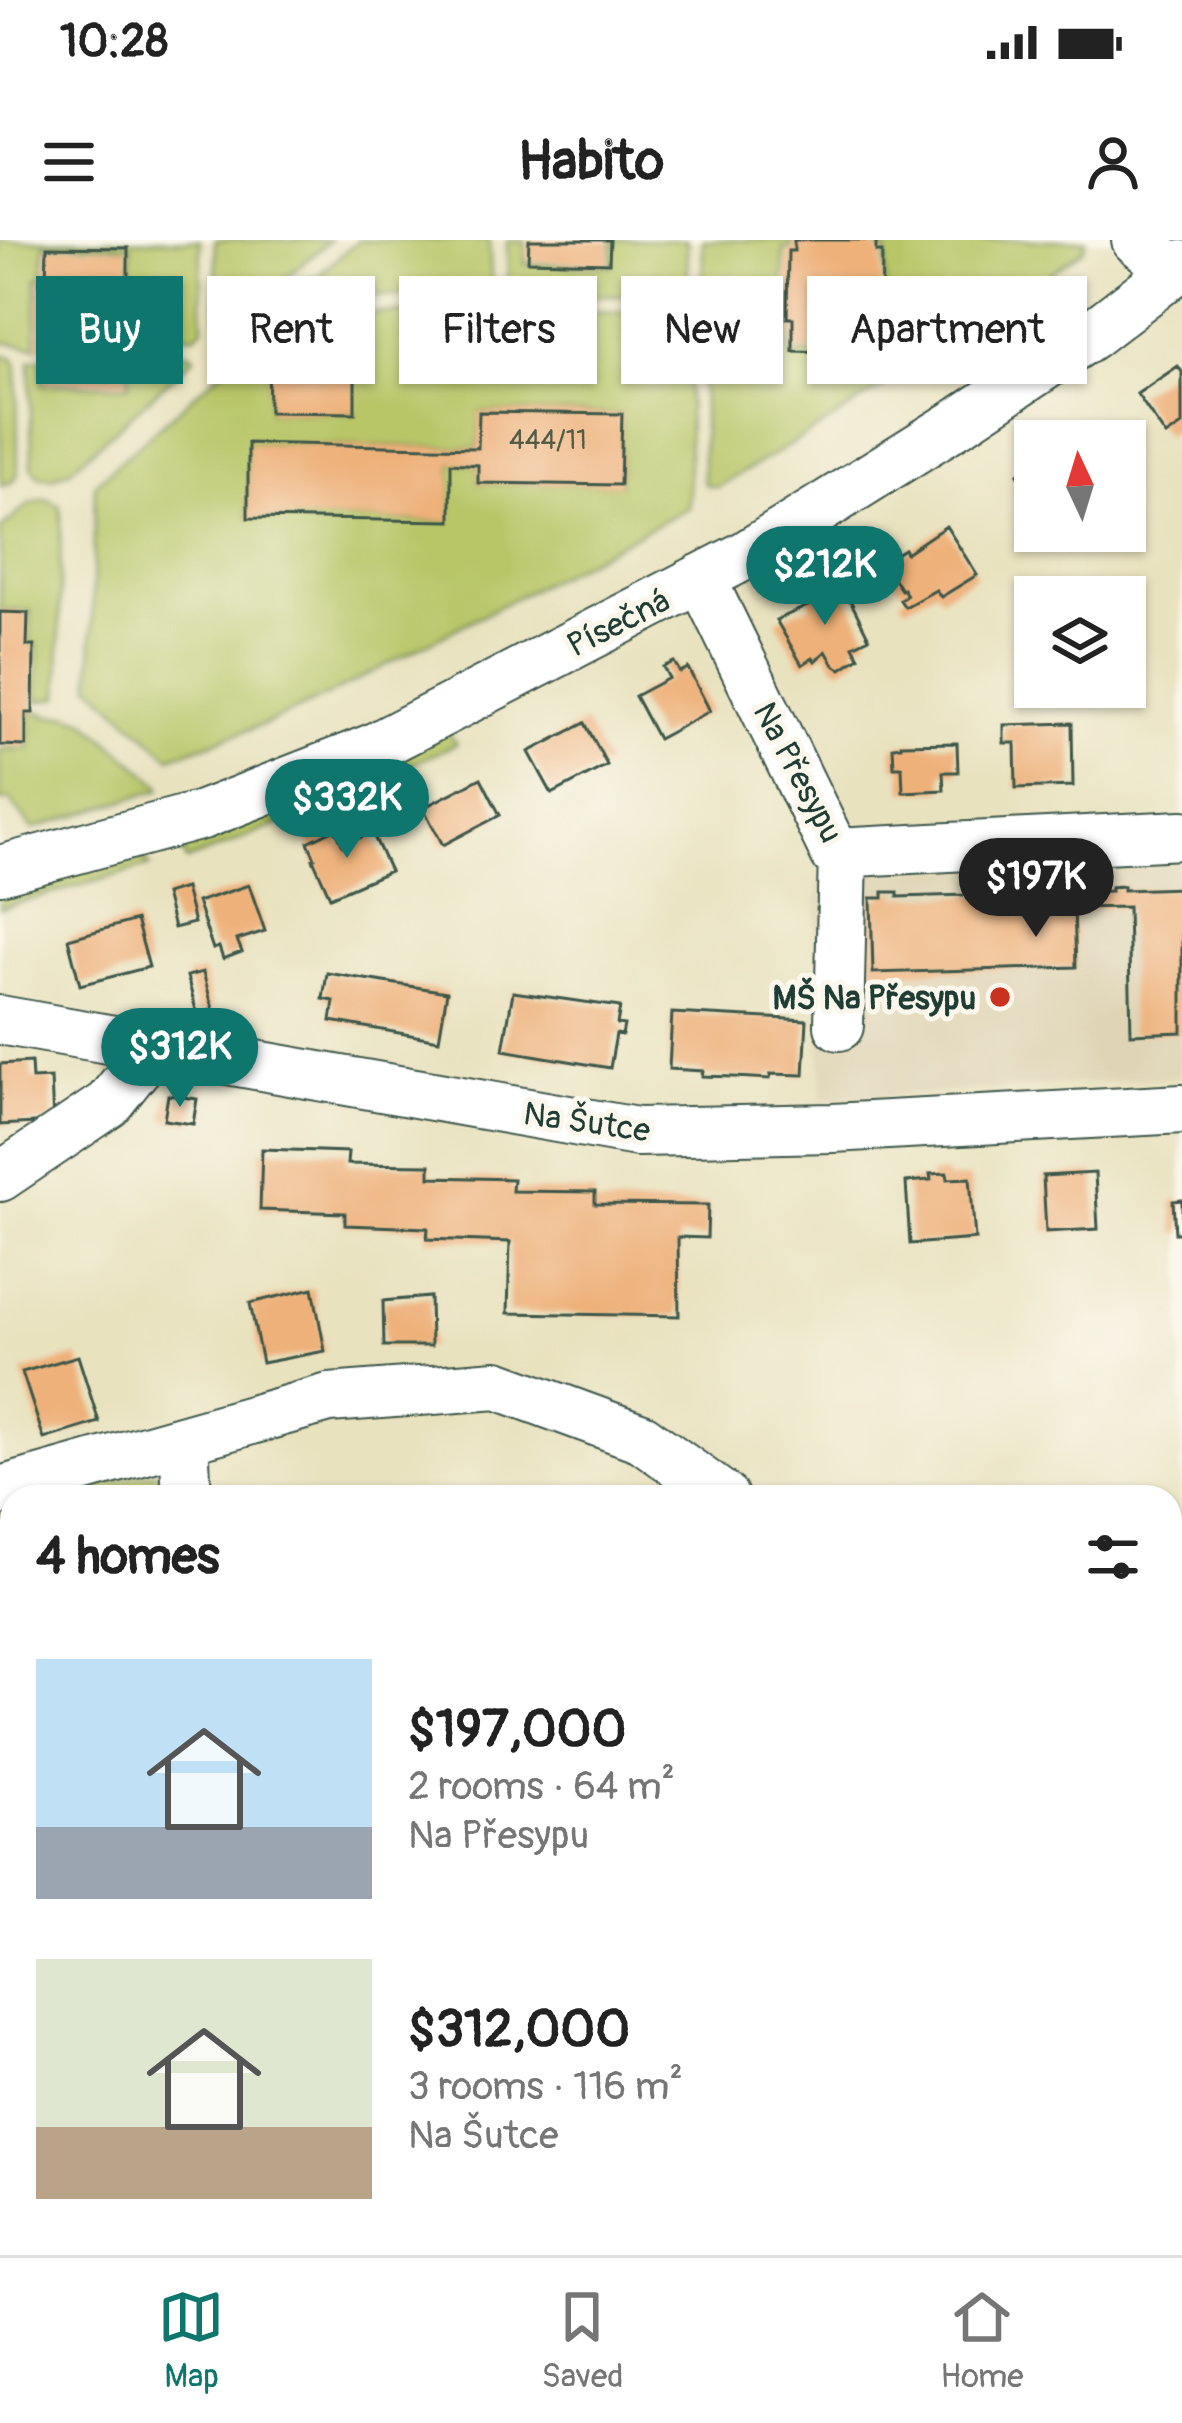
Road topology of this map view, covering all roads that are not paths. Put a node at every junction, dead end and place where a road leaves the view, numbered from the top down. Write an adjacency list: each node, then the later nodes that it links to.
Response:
1 (1136, 240): 2 (street)
2 (1178, 268): 3 (street, Písečná)
3 (701, 578): 5 (street, Na Přesypu); 6 (street, Písečná)
4 (1182, 835): 5 (street, Na Přesypu)
5 (843, 852): 8 (street)
6 (0, 870)
7 (0, 1020): 9 (street, Na Šutce)
8 (839, 1026)
9 (153, 1048): 10 (street, Na Šutce); 11 (street)
10 (1182, 1109)
11 (0, 1178)
12 (184, 1441): 13 (street); 14 (street); 15 (street)
13 (22, 1485)
14 (186, 1485)
15 (707, 1485)

